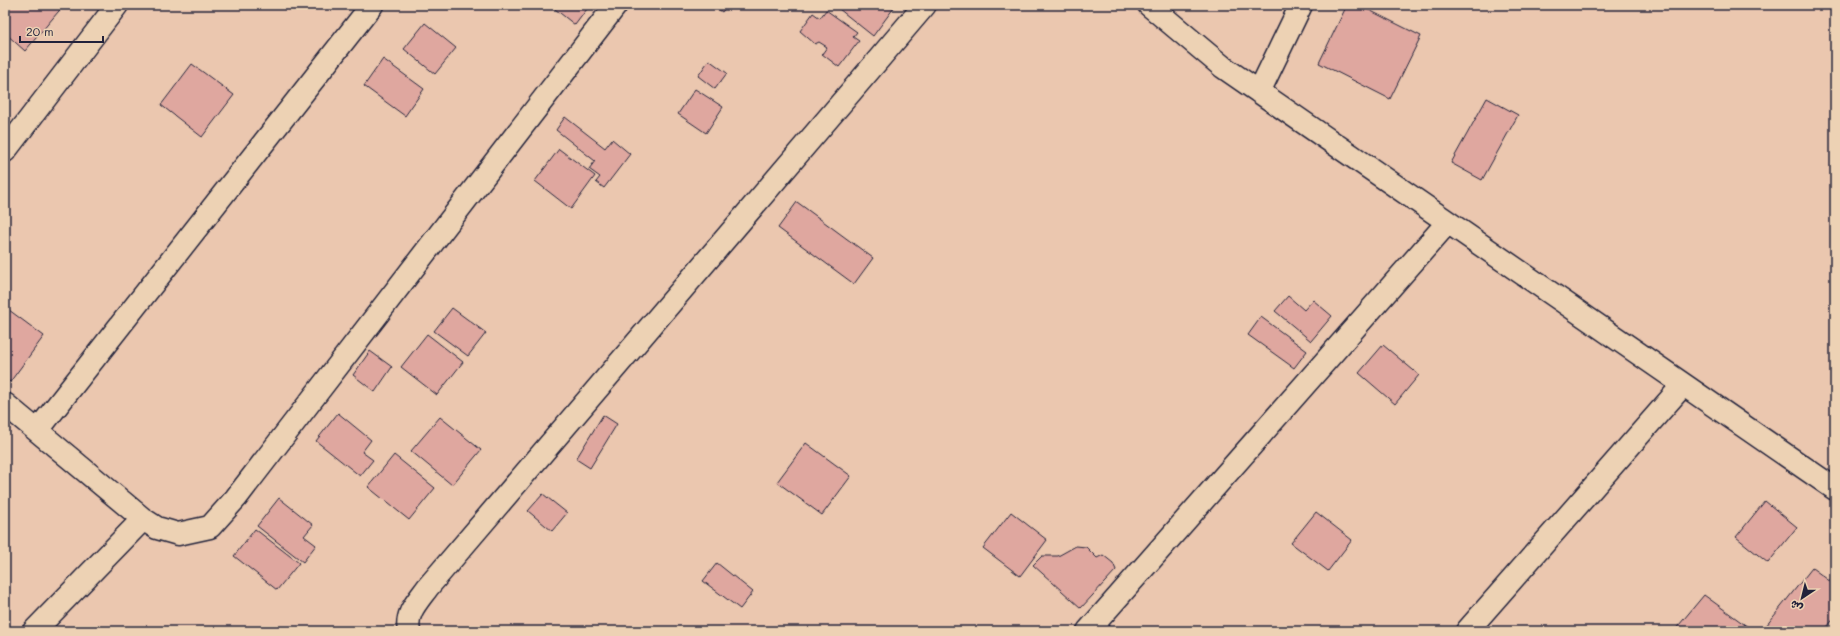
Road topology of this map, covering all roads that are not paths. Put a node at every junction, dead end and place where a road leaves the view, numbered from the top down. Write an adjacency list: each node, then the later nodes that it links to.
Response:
1 (117, 5): 8 (street)
2 (372, 5): 12 (street)
3 (616, 5): 14 (street)
4 (925, 5): 16 (street)
5 (1149, 5): 7 (street)
6 (1301, 5): 7 (street)
7 (1259, 92): 9 (street)
8 (5, 151)
9 (1448, 222): 10 (street); 17 (street)
10 (1683, 385): 13 (street); 18 (street)
11 (5, 404): 12 (street)
12 (38, 430): 14 (street)
13 (1835, 489)
14 (143, 519): 15 (street)
15 (34, 631)
16 (410, 631)
17 (1088, 631)
18 (1467, 631)

